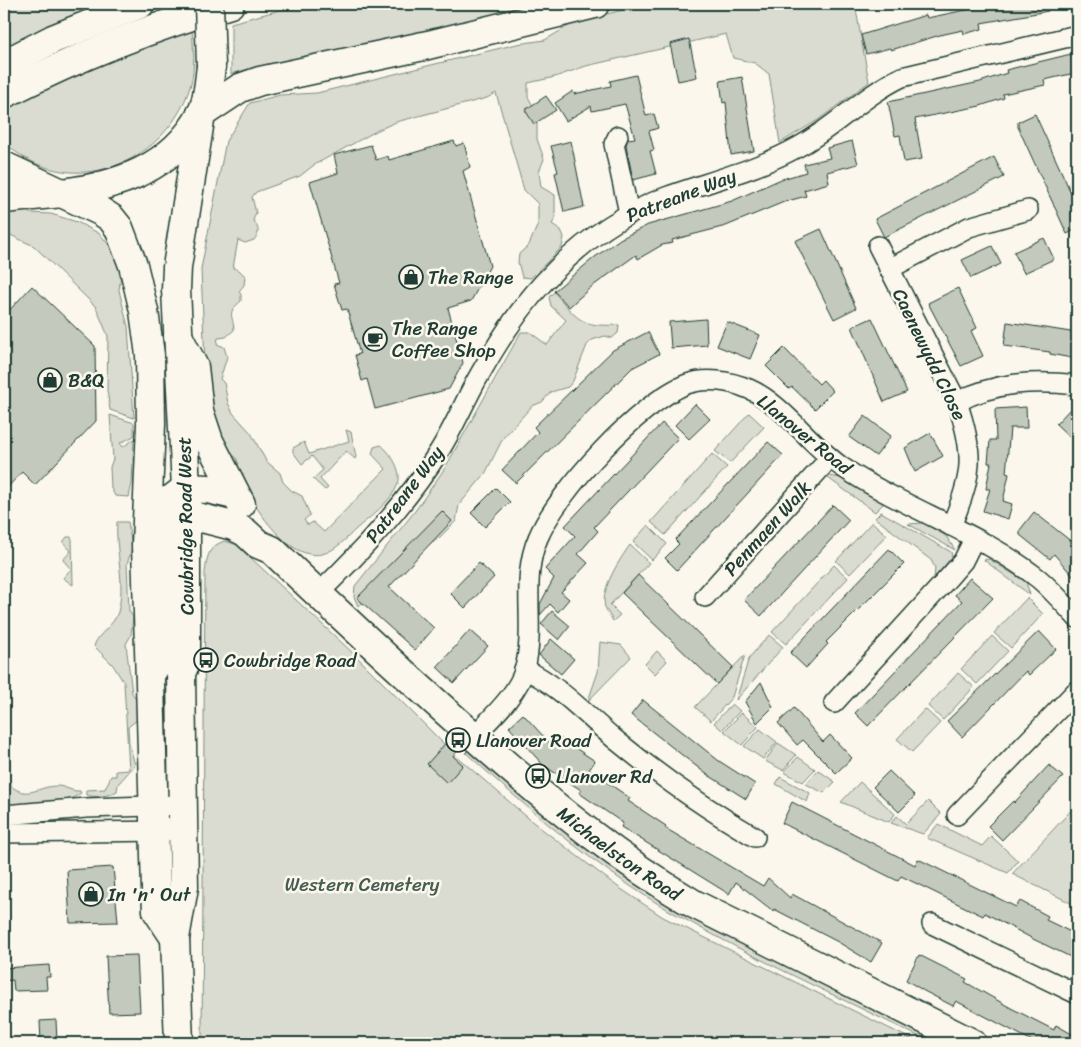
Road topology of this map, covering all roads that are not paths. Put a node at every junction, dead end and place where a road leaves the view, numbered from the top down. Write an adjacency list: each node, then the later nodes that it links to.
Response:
1 (140, 4): 6 (main road)
2 (209, 4): 8 (main road, Cowbridge Road West, bridge)
3 (230, 4): 7 (main road)
4 (595, 4): 8 (main road)
5 (1077, 35): 14 (street, Patreane Way)
6 (4, 64)
7 (4, 94)
8 (201, 114): 11 (main road); 17 (main road, Cowbridge Road West)
9 (618, 136): 14 (street)
10 (4, 166): 11 (main road, Cowbridge Road West)
11 (62, 193): 12 (main road); 22 (main road, Cowbridge Road West)
12 (4, 198)
13 (1028, 210): 16 (street, Caenewydd Close)
14 (629, 213): 26 (street, Patreane Way)
15 (878, 246): 16 (street, Caenewydd Close)
16 (889, 269): 19 (street, Caenewydd Close)
17 (178, 336): 21 (main road, Michaelston Road); 22 (main road, Cowbridge Road West)
18 (1077, 385): 19 (street)
19 (956, 402): 23 (street, Caenewydd Close)
20 (830, 459): 23 (street, Llanover Road); 27 (street, Penmaen Walk); 29 (street, Llanover Road)
21 (235, 495): 22 (main road); 25 (main road, Michaelston Road)
22 (172, 501): 25 (main road, Michaelston Road); 35 (main road, Cowbridge Road West); 36 (main road, Cowbridge Road West)
23 (951, 526): 24 (street, Llanover Road)
24 (974, 539): 28 (street, Llanover Road); 31 (street)
25 (272, 550): 26 (main road, Michaelston Road)
26 (318, 594): 32 (main road, Michaelston Road)
27 (705, 597)
28 (1077, 618)
29 (524, 670): 32 (street, Llanover Road); 38 (street)
30 (1077, 690): 34 (street)
31 (834, 703)
32 (474, 736): 43 (main road, Michaelston Road)
33 (4, 815): 35 (street)
34 (957, 815)
35 (154, 818): 36 (street); 36 (street); 37 (street); 40 (main road, Cowbridge Road West)
36 (182, 818): 40 (main road, Cowbridge Road West)
37 (4, 833)
38 (755, 837)
39 (932, 924): 41 (street)
40 (175, 938): 42 (main road, Cowbridge Road West)
41 (1077, 994)
42 (179, 1043)
43 (972, 1043)

